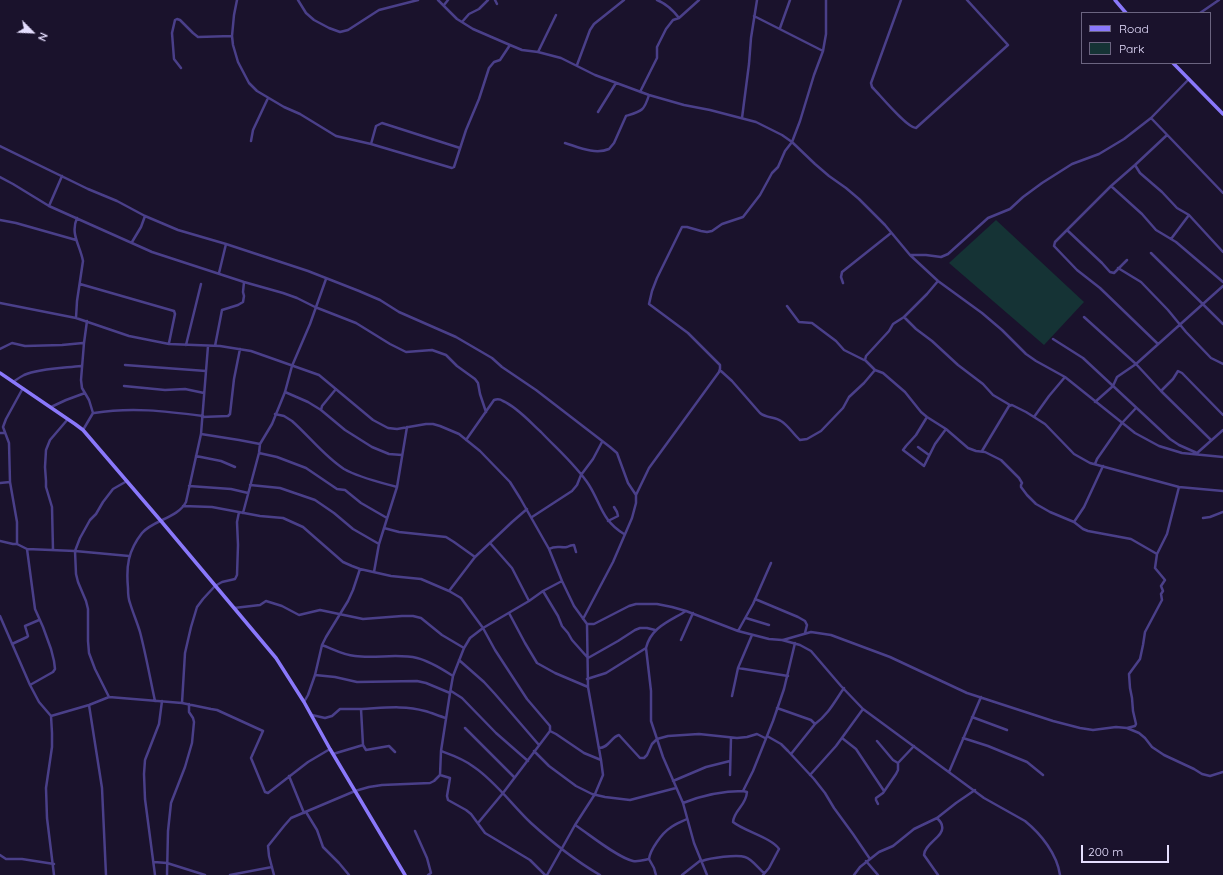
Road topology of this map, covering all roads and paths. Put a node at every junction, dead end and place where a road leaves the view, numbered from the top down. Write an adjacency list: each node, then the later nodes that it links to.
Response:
1 (237, 0): 27 (street)
2 (298, 0): 3 (street)
3 (418, 0)
4 (438, 0): 19 (street)
5 (448, 0): 19 (street)
6 (488, 0): 25 (street)
7 (495, 0): 18 (street)
8 (624, 0): 32 (street)
9 (657, 0): 24 (street)
10 (699, 0): 24 (street)
11 (757, 0): 23 (street)
12 (790, 0): 26 (street)
13 (826, 0): 29 (street)
14 (901, 0): 15 (street)
15 (967, 0)
16 (1115, 0): 20 (street)
17 (1219, 0): 21 (street)
18 (497, 4)
19 (444, 5): 25 (street)
20 (1125, 12)
21 (1201, 12)
22 (556, 15): 30 (street)
23 (754, 16): 26 (street); 41 (street)
24 (680, 18): 36 (street)
25 (462, 22): 28 (street)
26 (780, 28): 29 (street)
27 (232, 36): 33 (street); 38 (street)
28 (510, 45): 30 (street); 49 (street)
29 (823, 51): 45 (street)
30 (538, 52): 32 (street)
31 (1174, 64): 34 (street)
32 (577, 66): 35 (street)
33 (181, 68)
34 (1189, 79): 40 (street); 42 (street)
35 (616, 83): 36 (street); 39 (street)
36 (640, 92): 37 (street)
37 (649, 95): 41 (street); 46 (street)
38 (268, 98): 44 (street); 47 (street)
39 (598, 112)
40 (1223, 114)
41 (742, 118): 45 (street)
42 (1151, 118): 43 (street); 68 (street)
43 (1167, 135): 50 (street); 54 (street)
44 (252, 141)
45 (792, 142): 61 (street); 165 (street)
46 (565, 143)
47 (371, 144): 49 (street); 49 (street)
48 (0, 146): 51 (street)
49 (460, 148)
50 (1135, 165): 53 (street); 56 (street)
51 (62, 176): 55 (street); 57 (street)
52 (0, 177): 55 (street)
53 (1111, 186): 60 (street); 62 (street)
54 (1223, 193)
55 (49, 206): 58 (street)
56 (1189, 215): 62 (street); 66 (street)
57 (145, 216): 64 (street); 65 (street)
58 (77, 218): 63 (street); 64 (street)
59 (0, 220): 63 (street)
60 (1067, 230): 70 (street); 93 (street)
61 (891, 233): 68 (street); 76 (street)
62 (1171, 239): 75 (street)
63 (76, 240): 77 (street)
64 (132, 242): 71 (street)
65 (226, 244): 71 (street); 72 (street)
66 (1223, 252)
67 (1151, 253): 81 (street)
68 (910, 256): 73 (street)
69 (1127, 260): 70 (street)
70 (1118, 268): 88 (street)
71 (219, 273): 74 (street)
72 (326, 279): 83 (street); 142 (street)
73 (938, 281): 84 (street); 109 (street)
74 (244, 282): 83 (street); 96 (street)
75 (1223, 282)
76 (843, 283)
77 (80, 284): 86 (street); 92 (street)
78 (201, 284): 94 (street)
79 (1223, 286): 81 (street)
80 (0, 303): 86 (street)
81 (1203, 304): 88 (street); 89 (street)
82 (787, 306): 99 (street)
83 (315, 307): 104 (street); 124 (street)
84 (904, 317): 99 (street); 120 (street)
85 (1084, 317): 100 (street)
86 (76, 318): 87 (street)
87 (87, 321): 91 (street); 92 (street)
88 (1180, 324): 93 (street); 101 (street)
89 (1223, 324)
90 (1053, 339): 112 (street)
91 (84, 343): 97 (street); 103 (street)
92 (169, 344): 94 (street)
93 (1158, 344): 100 (street)
94 (186, 345): 95 (street)
95 (208, 346): 96 (street); 106 (street)
96 (215, 346): 98 (street)
97 (0, 349)
98 (240, 349): 104 (street); 128 (street)
99 (865, 360): 105 (street)
100 (1136, 364): 112 (street); 115 (street)
101 (1223, 364)
102 (126, 365): 106 (street)
103 (82, 366): 110 (street); 117 (street)
104 (292, 366): 114 (street); 116 (street)
105 (875, 370): 107 (street); 129 (street)
106 (206, 371): 118 (street)
107 (721, 371)
108 (0, 373): 110 (street)
109 (1065, 377): 119 (street); 130 (street)
110 (13, 382): 113 (street)
111 (124, 386): 118 (street)
112 (1113, 386): 119 (street); 122 (street)
113 (23, 388): 121 (street); 138 (street)
114 (336, 389): 123 (street); 133 (street)
115 (1161, 391): 127 (street); 141 (street)
116 (285, 392): 123 (street); 126 (street)
117 (85, 393): 121 (street); 125 (street)
118 (204, 394): 128 (street)
119 (1095, 402): 132 (street)
120 (1010, 405): 130 (street); 145 (street)
121 (50, 408): 131 (street)
122 (1136, 408): 132 (street); 147 (street)
123 (321, 410): 148 (street)
124 (486, 412): 140 (street); 155 (street)
125 (93, 413): 128 (street); 135 (street)
126 (275, 414): 143 (street); 161 (street)
127 (1223, 415)
128 (202, 416): 139 (street)
129 (927, 417): 134 (street); 149 (street)
130 (1034, 417): 152 (street)
131 (68, 420): 135 (street); 185 (street)
132 (1122, 423): 147 (street); 152 (street)
133 (407, 427): 140 (street); 148 (street)
134 (946, 429): 145 (street); 149 (street)
135 (83, 430): 156 (street)
136 (1223, 430): 141 (street)
137 (0, 433): 138 (street)
138 (4, 433): 157 (street)
139 (201, 434): 143 (street); 150 (street)
140 (466, 440): 168 (street)
141 (1211, 440): 147 (street)
142 (602, 442): 155 (street); 165 (street)
143 (260, 444): 146 (street)
144 (918, 447): 149 (street)
145 (982, 451): 176 (street)
146 (259, 453): 159 (street); 172 (street)
147 (1196, 454): 151 (street)
148 (402, 455): 161 (street)
149 (928, 455)
150 (196, 456): 154 (street); 160 (street)
151 (1223, 457)
152 (1095, 464): 153 (street)
153 (1103, 466): 162 (street); 176 (street)
154 (235, 467)
155 (581, 476): 171 (street); 175 (street)
156 (127, 481): 174 (street); 186 (street)
157 (10, 482): 158 (street); 181 (street)
158 (0, 483)
159 (250, 485): 164 (street); 182 (street)
160 (189, 486): 164 (street); 166 (street)
161 (397, 487): 172 (street)
162 (1179, 487): 163 (street); 188 (street)
163 (1223, 491)
164 (248, 493): 170 (street)
165 (636, 495): 178 (street)
166 (184, 506): 170 (street); 174 (street)
167 (614, 507): 175 (street)
168 (527, 509): 171 (street); 180 (street)
169 (1223, 512): 173 (street)
170 (241, 513): 192 (street); 195 (street)
171 (532, 517): 184 (street)
172 (387, 518): 177 (street)
173 (1203, 518)
174 (162, 521): 189 (street); 195 (street)
175 (608, 521): 178 (street)
176 (1074, 522): 188 (street)
177 (384, 528): 182 (street); 190 (street)
178 (624, 534): 207 (street)
179 (0, 541): 181 (street)
180 (490, 543): 190 (street); 199 (street)
181 (17, 544): 183 (street)
182 (379, 544): 193 (street)
183 (27, 549): 185 (street); 208 (street)
184 (549, 549): 187 (street); 194 (street)
185 (54, 550): 186 (street)
186 (75, 551): 189 (street); 234 (street)
187 (576, 552)
188 (1157, 554): 252 (street)
189 (129, 556): 237 (street)
190 (475, 557): 196 (street)
191 (771, 563): 198 (street)
192 (360, 569): 193 (street); 203 (street)
193 (374, 572): 196 (street)
194 (562, 581): 197 (street); 207 (street)
195 (215, 586): 200 (street); 240 (street)
196 (448, 591): 211 (street)
197 (543, 591): 199 (street); 223 (street)
198 (755, 599): 206 (street); 214 (street)
199 (529, 601): 202 (street)
200 (234, 608): 203 (street); 239 (street)
201 (686, 611): 204 (street); 209 (street); 212 (street)
202 (509, 612): 211 (street); 231 (street)
203 (340, 614): 220 (street); 221 (street)
204 (693, 614): 213 (street); 216 (street)
205 (0, 616): 219 (street)
206 (746, 618): 210 (street); 213 (street)
207 (584, 619): 209 (street)
208 (39, 620): 219 (street); 230 (street)
209 (587, 624): 223 (street)
210 (769, 625)
211 (483, 628): 221 (street); 254 (street)
212 (655, 630): 222 (street); 223 (street)
213 (738, 631): 215 (street)
214 (805, 634): 217 (street); 236 (street)
215 (752, 635): 217 (street); 225 (street)
216 (681, 640)
217 (782, 640): 218 (street)
218 (795, 643): 228 (street); 232 (street)
219 (12, 644): 230 (street)
220 (322, 645): 226 (street); 227 (street)
221 (464, 648): 224 (street)
222 (646, 648): 229 (street); 259 (street)
223 (588, 658): 229 (street)
224 (459, 660): 227 (street); 262 (street)
225 (738, 668): 228 (street); 235 (street)
226 (315, 675): 233 (street); 239 (street)
227 (454, 676): 233 (street)
228 (788, 676): 243 (street)
229 (588, 679): 231 (street)
230 (30, 685): 247 (street)
231 (588, 687): 264 (street)
232 (844, 688): 244 (street); 250 (street)
233 (450, 692): 249 (street); 272 (street)
234 (110, 696): 237 (street); 242 (street)
235 (732, 696)
236 (980, 698): 248 (street); 252 (street)
237 (155, 701): 238 (street)
238 (162, 701): 240 (street); 305 (street)
239 (304, 702): 246 (street)
240 (182, 703): 241 (street)
241 (188, 704): 281 (street); 306 (street)
242 (89, 705): 247 (street); 312 (street)
243 (777, 708): 250 (street); 255 (street)
244 (863, 708): 257 (street); 263 (street)
245 (361, 709): 246 (street); 249 (street); 261 (street)
246 (311, 715): 265 (street)
247 (51, 716): 307 (street)
248 (972, 717): 253 (street); 258 (street)
249 (446, 718): 266 (street)
250 (815, 724): 270 (street)
251 (465, 728): 282 (street)
252 (1127, 728): 276 (street)
253 (1006, 730)
254 (550, 731): 262 (street); 271 (street)
255 (766, 737): 256 (street); 270 (street); 287 (street)
256 (731, 738): 259 (street); 273 (street)
257 (842, 738): 279 (street); 288 (street)
258 (963, 738): 275 (street); 280 (street)
259 (657, 739): 264 (street); 283 (street)
260 (877, 741): 274 (street)
261 (363, 745): 267 (street); 269 (street)
262 (539, 746): 268 (street)
263 (914, 746): 274 (street); 275 (street)
264 (599, 748): 271 (street)
265 (330, 749): 269 (street); 281 (street)
266 (440, 751): 277 (street); 289 (street)
267 (395, 752)
268 (534, 752): 272 (street); 290 (street)
269 (333, 754): 286 (street)
270 (791, 754): 279 (street)
271 (601, 760): 290 (street)
272 (528, 761): 282 (street)
273 (730, 761): 278 (street); 283 (street)
274 (898, 763): 288 (street)
275 (949, 772): 285 (street)
276 (1223, 772)
277 (440, 775): 286 (street); 296 (street)
278 (730, 775)
279 (810, 775): 302 (street)
280 (1043, 775)
281 (289, 776): 293 (street)
282 (514, 777): 289 (street)
283 (673, 780): 284 (street)
284 (676, 788): 290 (street); 291 (street)
285 (975, 790): 294 (street); 328 (street)
286 (355, 791): 293 (street); 319 (street)
287 (743, 791): 291 (street); 309 (street)
288 (884, 791): 292 (street)
289 (503, 793): 296 (street); 299 (street)
290 (595, 794): 297 (street)
291 (683, 803): 295 (street)
292 (878, 804)
293 (305, 813): 308 (street); 318 (street)
294 (937, 818): 302 (street); 327 (street)
295 (687, 819): 301 (street); 303 (street)
296 (478, 823): 321 (street)
297 (575, 824): 299 (street); 301 (street)
298 (415, 831): 320 (street)
299 (561, 850): 321 (street); 322 (street)
300 (0, 855): 307 (street)
301 (649, 859): 323 (street)
302 (870, 859): 304 (street)
303 (702, 860): 309 (street); 324 (street); 325 (street)
304 (866, 861): 310 (street); 326 (street)
305 (154, 862): 306 (street); 313 (street)
306 (167, 863): 314 (street); 315 (street)
307 (54, 864): 311 (street)
308 (272, 867): 316 (street); 317 (street)
309 (764, 874)
310 (856, 874)
311 (54, 875)
312 (106, 875)
313 (155, 875)
314 (168, 875)
315 (205, 875)
316 (230, 875)
317 (274, 875)
318 (349, 875)
319 (405, 875)
320 (428, 875)
321 (546, 875)
322 (600, 875)
323 (656, 875)
324 (682, 875)
325 (707, 875)
326 (878, 875)
327 (938, 875)
328 (1060, 875)

